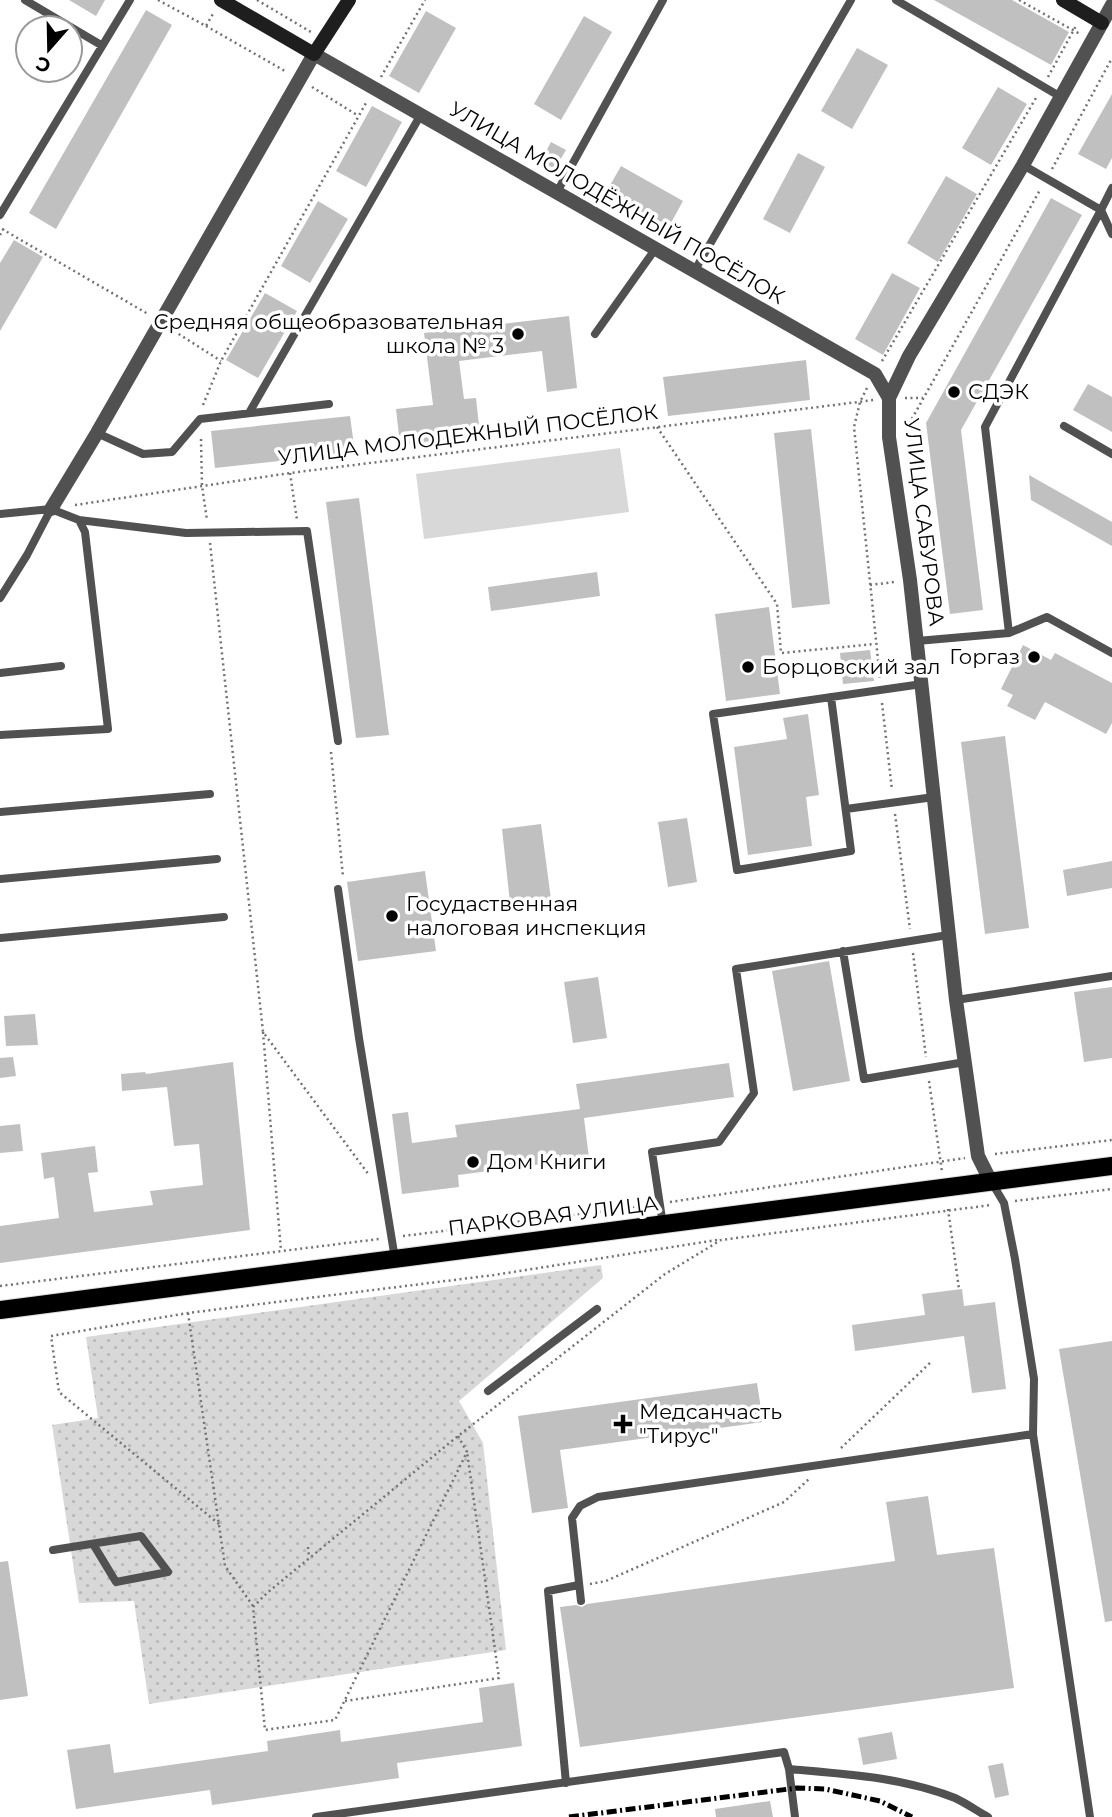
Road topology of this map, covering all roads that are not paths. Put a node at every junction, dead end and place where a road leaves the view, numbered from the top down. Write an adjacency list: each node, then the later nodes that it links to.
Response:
1 (25, 0): 11 (lane)
2 (130, 0): 11 (lane)
3 (221, 0): 12 (street)
4 (349, 0): 12 (street)
5 (663, 0): 17 (lane)
6 (851, 0): 22 (lane)
7 (896, 0): 13 (lane)
8 (1063, 0): 10 (street)
9 (1112, 5): 10 (street, УЛИЦА САБУРОВА)
10 (1102, 23): 13 (street, УЛИЦА САБУРОВА)
11 (101, 45): 19 (lane)
12 (314, 54): 14 (street, УЛИЦА МОЛОДЁЖНЫЙ ПОСЁЛОК); 28 (street)
13 (1061, 97): 15 (street, УЛИЦА САБУРОВА)
14 (420, 116): 17 (street, УЛИЦА МОЛОДЁЖНЫЙ ПОСЁЛОК); 26 (lane)
15 (1023, 165): 18 (lane); 24 (street, УЛИЦА САБУРОВА)
16 (1112, 188): 18 (lane)
17 (557, 192): 21 (street, УЛИЦА МОЛОДЁЖНЫЙ ПОСЁЛОК)
18 (1101, 210): 20 (lane); 34 (lane)
19 (0, 215)
20 (1112, 234)
21 (656, 248): 22 (street, УЛИЦА МОЛОДЁЖНЫЙ ПОСЁЛОК); 23 (lane)
22 (695, 270): 24 (street, УЛИЦА МОЛОДЁЖНЫЙ ПОСЁЛОК)
23 (594, 334)
24 (889, 398): 35 (street, УЛИЦА САБУРОВА)
25 (329, 404): 26 (lane)
26 (249, 413): 28 (lane)
27 (1063, 426): 29 (lane)
28 (97, 433): 30 (street)
29 (1112, 454)
30 (51, 509): 31 (lane); 32 (lane); 33 (lane)
31 (0, 513)
32 (79, 520): 41 (lane); 42 (lane)
33 (0, 598)
34 (1009, 633): 35 (lane); 36 (lane)
35 (917, 641): 39 (street, УЛИЦА САБУРОВА)
36 (1112, 653)
37 (61, 666): 38 (lane)
38 (0, 673)
39 (922, 684): 40 (lane); 44 (street, УЛИЦА САБУРОВА)
40 (831, 697): 45 (lane); 45 (lane)
41 (0, 735)
42 (338, 741)
43 (210, 794): 46 (lane)
44 (934, 797): 45 (lane); 51 (street, УЛИЦА САБУРОВА)
45 (846, 809)
46 (0, 812)
47 (217, 859): 48 (lane)
48 (0, 879)
49 (341, 886): 60 (lane)
50 (224, 917): 52 (lane)
51 (948, 934): 53 (lane); 55 (street, УЛИЦА САБУРОВА)
52 (0, 938)
53 (843, 951): 56 (lane); 59 (lane)
54 (1112, 976): 55 (lane)
55 (956, 1000): 56 (street, УЛИЦА САБУРОВА)
56 (965, 1062): 58 (street, УЛИЦА САБУРОВА)
57 (1112, 1166): 58 (main road, ПАРКОВАЯ УЛИЦА)
58 (991, 1182): 59 (main road, ПАРКОВАЯ УЛИЦА); 64 (lane)
59 (663, 1225): 60 (main road, ПАРКОВАЯ УЛИЦА)
60 (395, 1259): 62 (main road, ПАРКОВАЯ УЛИЦА)
61 (597, 1309): 63 (lane)
62 (0, 1310)
63 (488, 1391)
64 (1033, 1434): 67 (lane); 74 (lane)
65 (93, 1544): 65 (lane); 66 (lane)
66 (53, 1550)
67 (579, 1585): 68 (lane); 70 (lane)
68 (581, 1601)
69 (789, 1769): 70 (lane); 72 (lane); 73 (lane)
70 (566, 1783): 71 (lane)
71 (316, 1817)
72 (795, 1817)
73 (988, 1817)
74 (1090, 1817)

